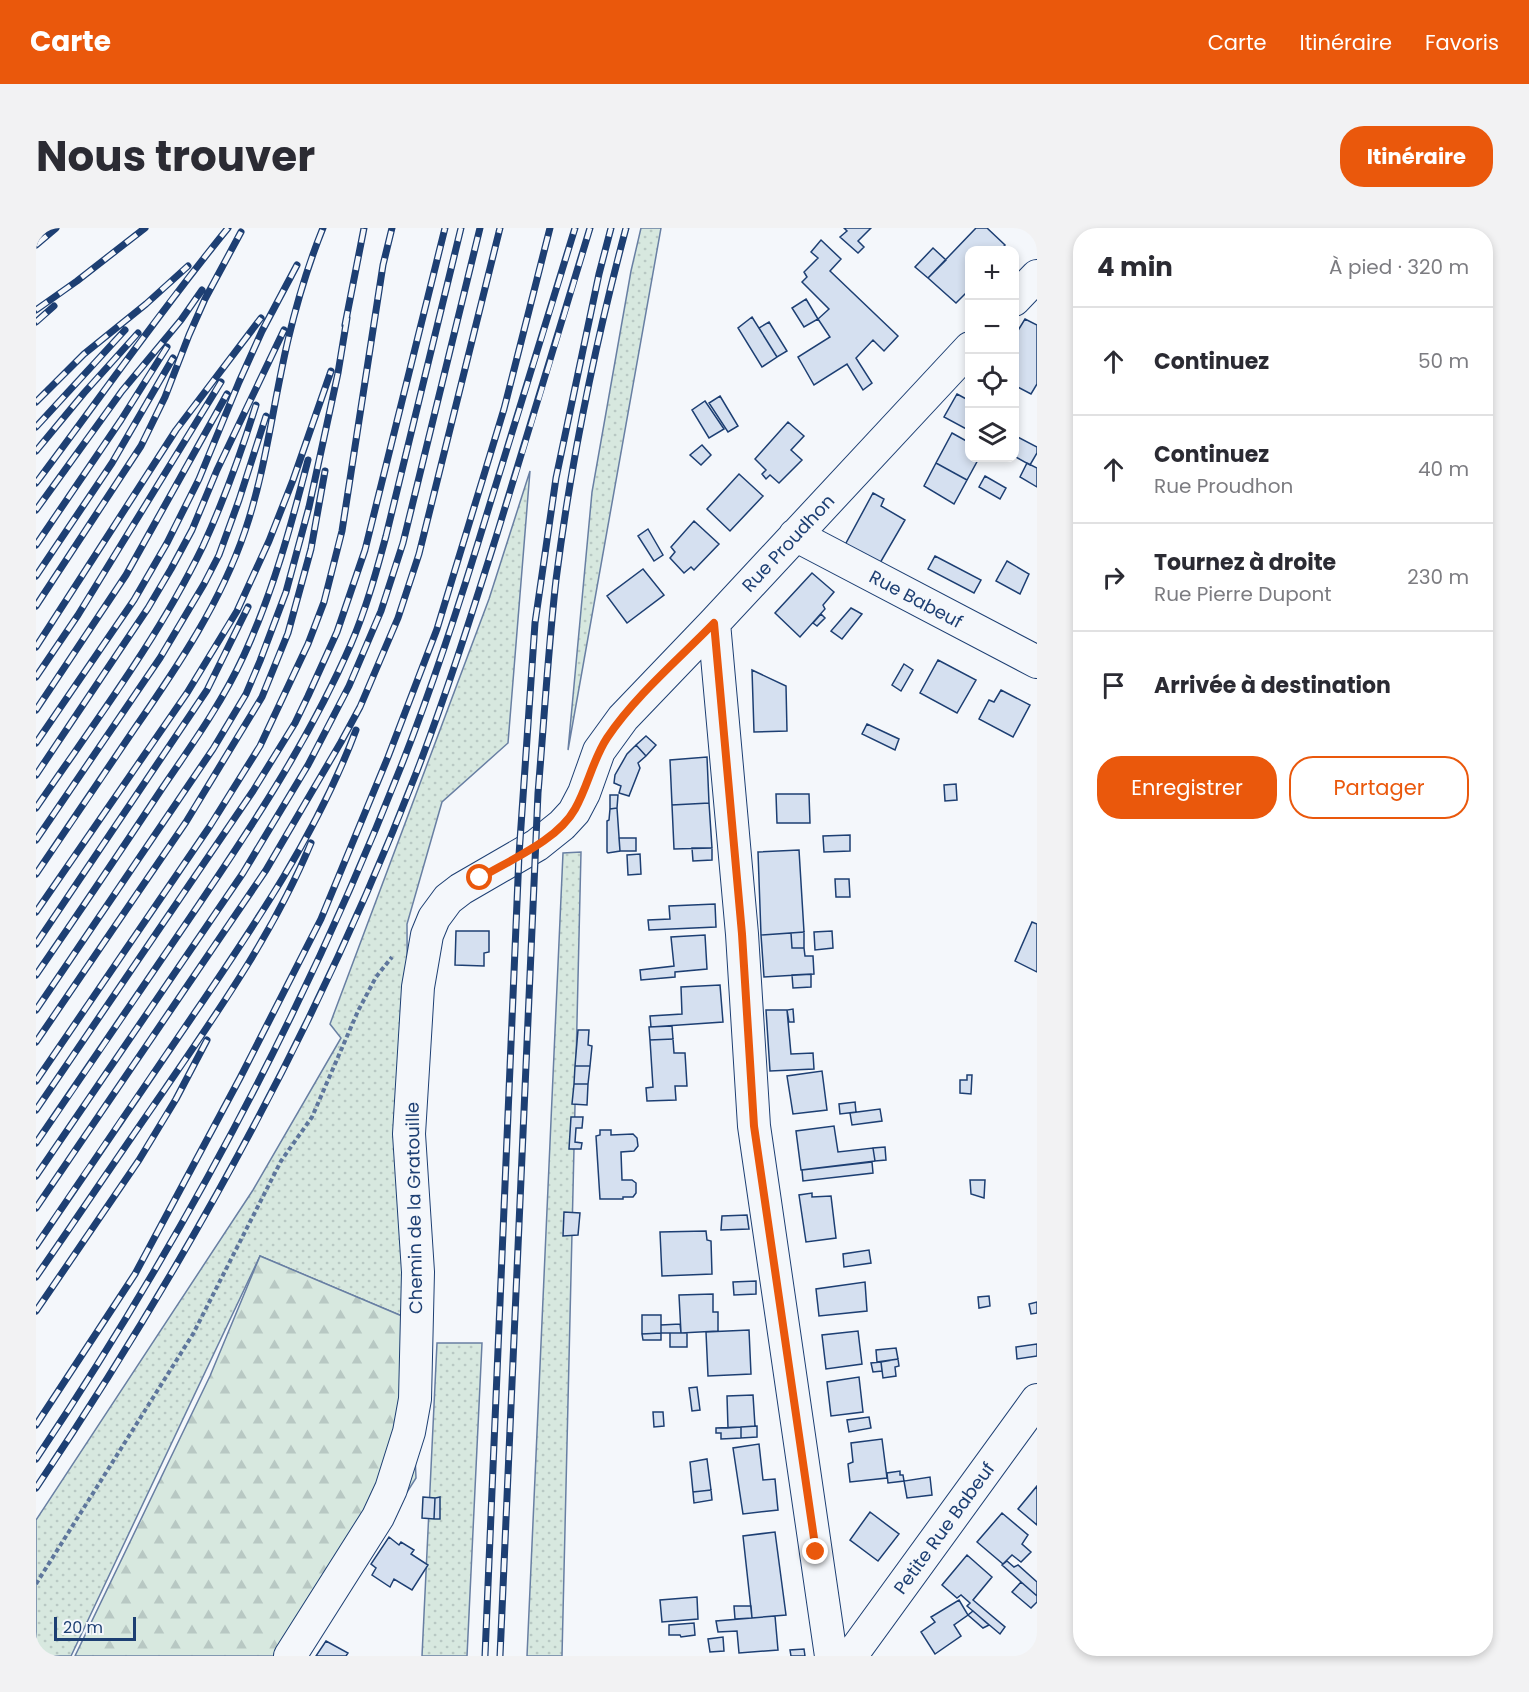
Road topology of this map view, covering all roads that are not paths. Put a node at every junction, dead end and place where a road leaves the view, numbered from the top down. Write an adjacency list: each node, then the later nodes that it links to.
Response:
1 (1037, 276): 2 (street)
2 (1019, 295)
3 (965, 352): 4 (street, Rue Proudhon)
4 (795, 535): 5 (street, Rue Proudhon); 6 (street, Rue Babeuf)
5 (714, 623): 7 (street, Rue Proudhon); 10 (street)
6 (1037, 662)
7 (608, 737): 9 (street, Chemin de la Gratouille)
8 (1037, 1400): 11 (street, Petite Rue Babeuf)
9 (290, 1656)
10 (831, 1656)
11 (851, 1656)

